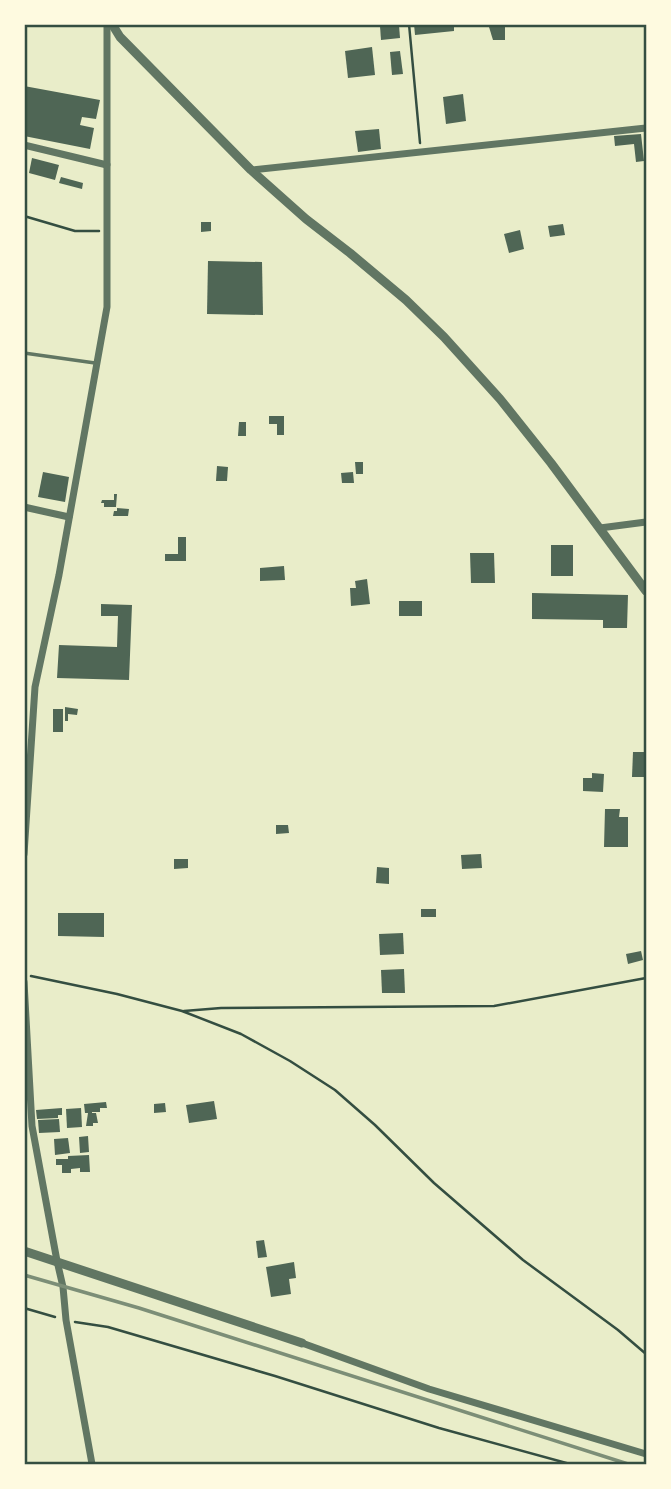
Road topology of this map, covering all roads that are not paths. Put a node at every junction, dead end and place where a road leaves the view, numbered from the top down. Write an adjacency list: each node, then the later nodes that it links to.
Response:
1 (109, 24): 4 (street); 5 (street)
2 (646, 128): 5 (street)
3 (24, 145): 4 (street)
4 (107, 165): 7 (street)
5 (251, 170): 11 (street)
6 (24, 353): 7 (lane)
7 (97, 363): 9 (street)
8 (24, 508): 9 (street)
9 (69, 517): 13 (street)
10 (646, 522): 11 (street)
11 (600, 528): 12 (street)
12 (646, 591)
13 (24, 854)
14 (24, 982): 16 (street)
15 (24, 1251): 16 (street)
16 (57, 1261): 17 (street); 19 (street)
17 (302, 1343): 18 (street)
18 (646, 1454)
19 (92, 1465)

